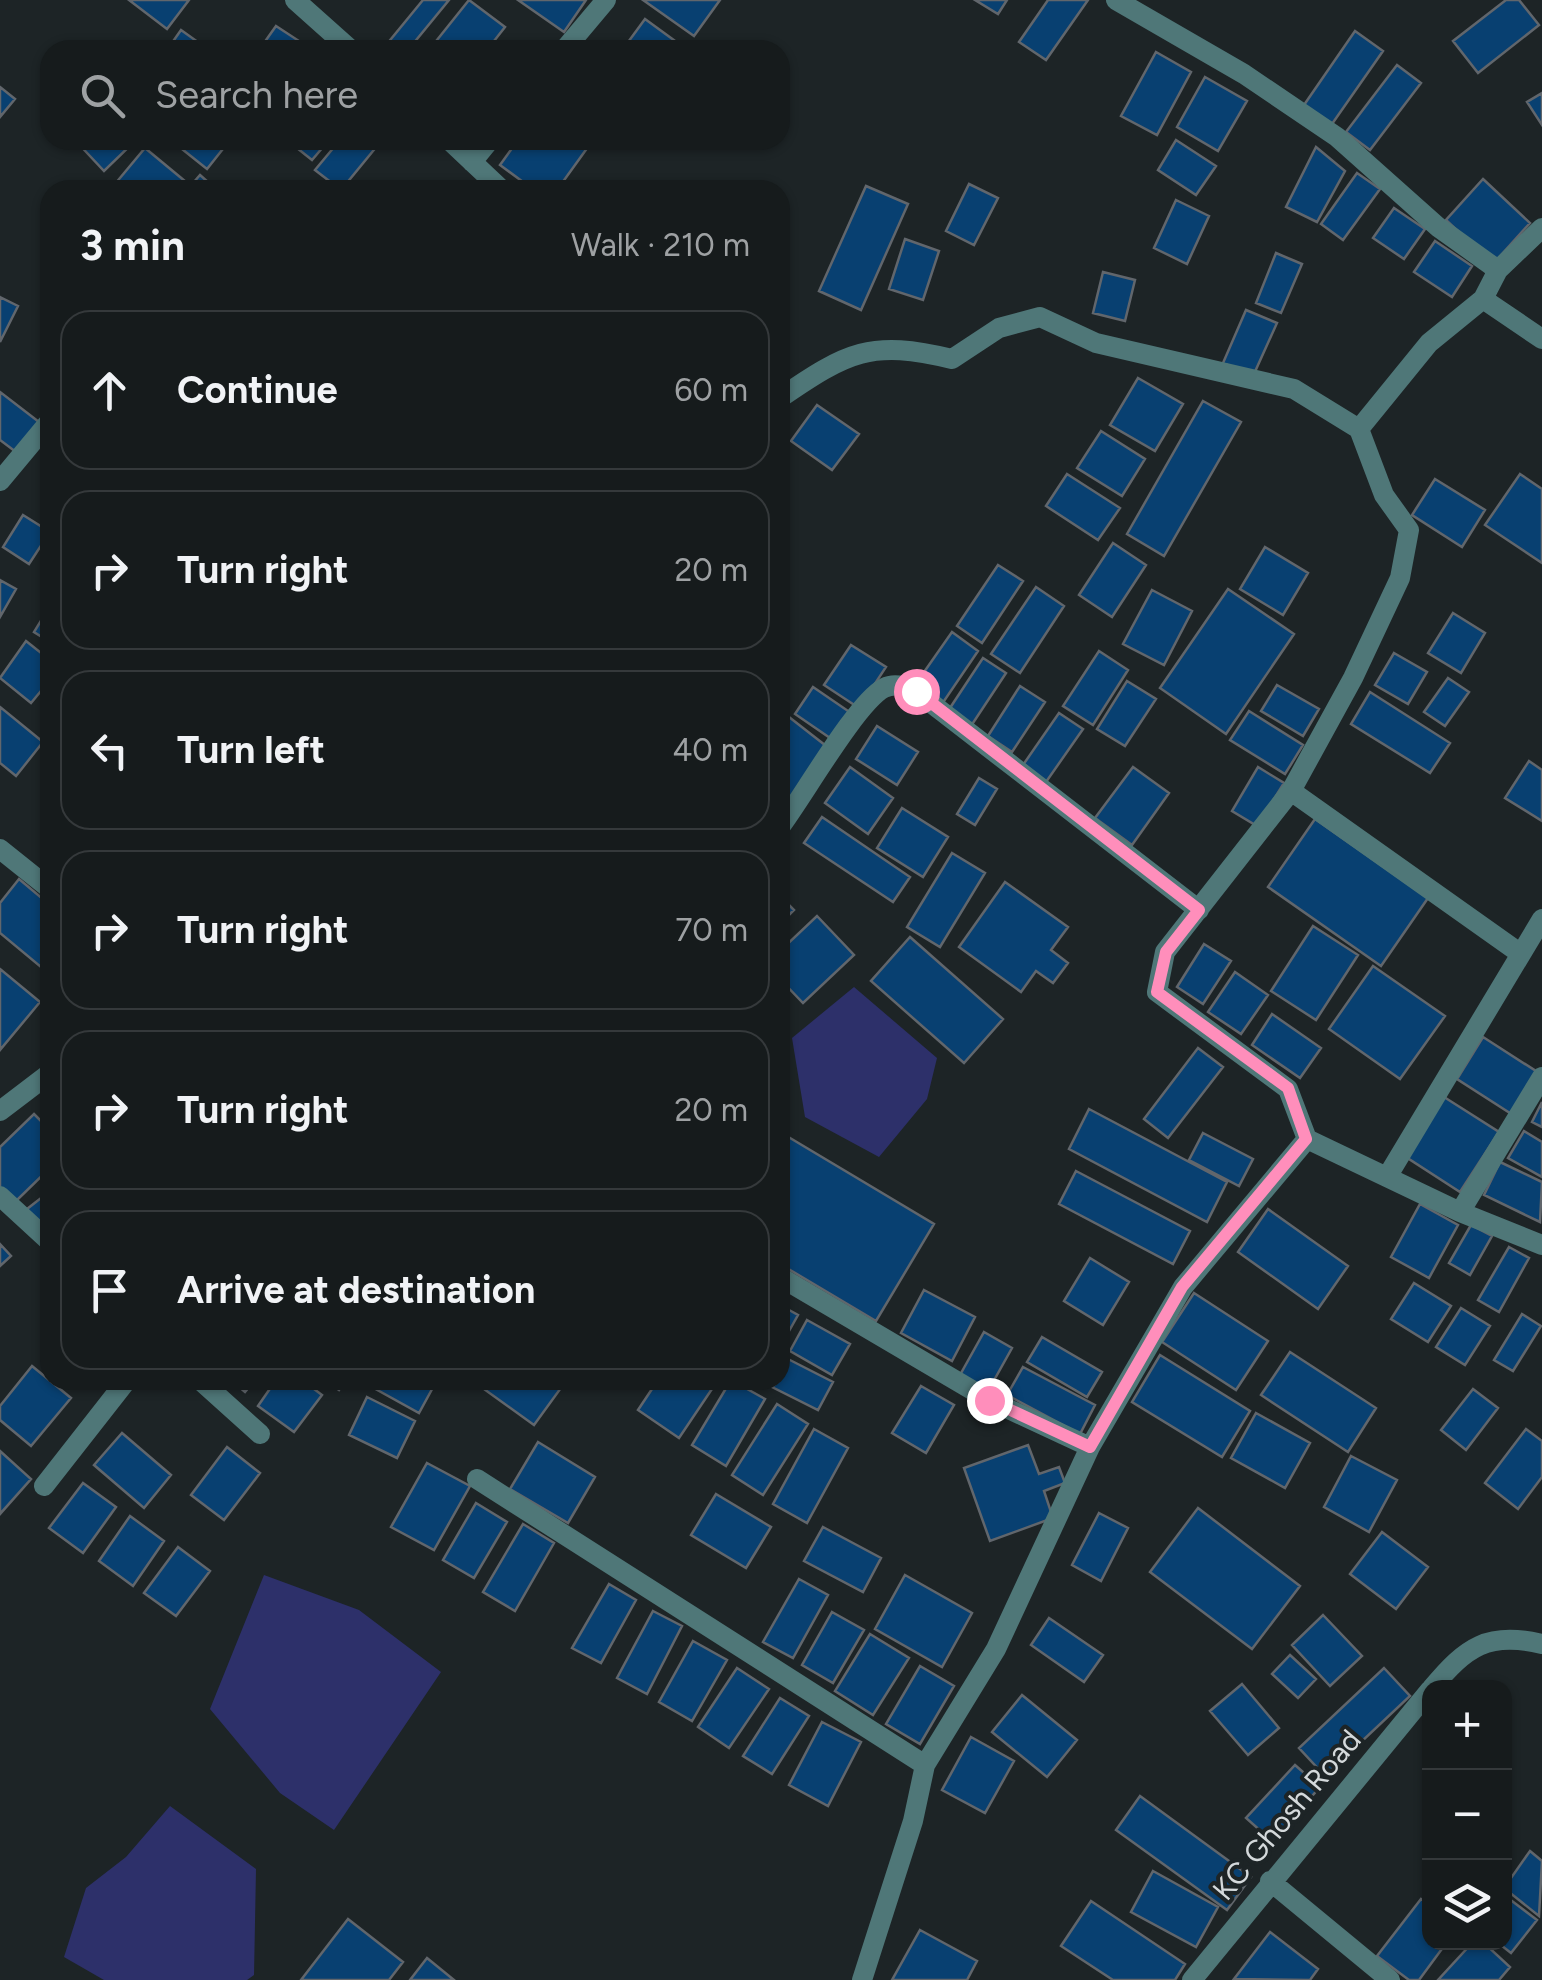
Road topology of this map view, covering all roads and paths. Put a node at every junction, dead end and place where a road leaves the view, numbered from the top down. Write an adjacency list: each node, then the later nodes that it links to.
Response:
1 (295, 0): 4 (street)
2 (606, 0): 5 (street)
3 (1116, 0): 11 (street)
4 (341, 40)
5 (572, 40)
6 (459, 150): 8 (street)
7 (482, 150): 8 (street)
8 (472, 162): 9 (street)
9 (491, 180)
10 (1542, 228): 11 (street)
11 (1498, 270): 12 (street)
12 (1483, 299): 13 (street); 15 (street)
13 (1542, 339)
14 (790, 391): 15 (street)
15 (1359, 429): 18 (street)
16 (40, 433): 17 (street)
17 (0, 481)
18 (1291, 791): 22 (street); 24 (street)
19 (790, 813): 22 (street)
20 (0, 849): 21 (street)
21 (40, 880)
22 (1199, 910): 28 (street)
23 (1542, 919): 24 (street)
24 (1521, 954): 29 (street)
25 (1542, 1077): 31 (street)
26 (40, 1078): 27 (street)
27 (5, 1097)
28 (1306, 1139): 29 (street); 38 (street)
29 (1387, 1177): 31 (street)
30 (0, 1196): 32 (street)
31 (1460, 1212): 33 (street)
32 (40, 1233)
33 (1542, 1245)
34 (790, 1283): 38 (street)
35 (119, 1390): 40 (street)
36 (211, 1390): 37 (street)
37 (260, 1434)
38 (1090, 1447): 44 (street)
39 (477, 1479): 44 (street)
40 (44, 1486)
41 (1542, 1644): 42 (street, KC Ghosh Road)
42 (1439, 1680)
43 (1422, 1700): 45 (street, KC Ghosh Road)
44 (925, 1765): 46 (street)
45 (1270, 1882): 47 (street, KC Ghosh Road); 48 (street)
46 (862, 1980)
47 (1192, 1980)
48 (1390, 1980)

